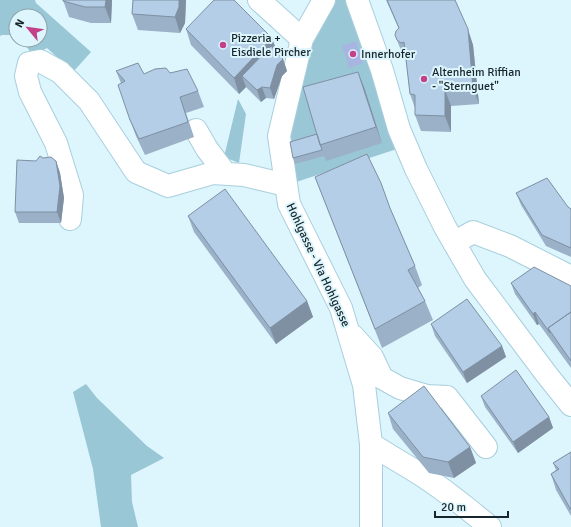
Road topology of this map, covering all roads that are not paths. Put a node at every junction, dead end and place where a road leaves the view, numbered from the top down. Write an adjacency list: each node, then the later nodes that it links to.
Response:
1 (259, 0): 4 (lane)
2 (324, 0): 4 (lane, Hohlgasse - Via Hohlgasse)
3 (357, 0): 9 (lane)
4 (302, 39): 7 (lane, Hohlgasse - Via Hohlgasse)
5 (196, 130): 6 (lane)
6 (225, 174): 7 (lane); 8 (lane)
7 (286, 185): 11 (lane, Hohlgasse - Via Hohlgasse)
8 (70, 219)
9 (454, 243): 10 (lane); 12 (lane)
10 (571, 277)
11 (348, 330): 13 (lane, Hohlgasse - Via Hohlgasse); 14 (lane)
12 (571, 405)
13 (371, 444): 15 (lane, Hohlgasse - Via Hohlgasse); 16 (lane)
14 (486, 447)
15 (371, 527)
16 (490, 527)

